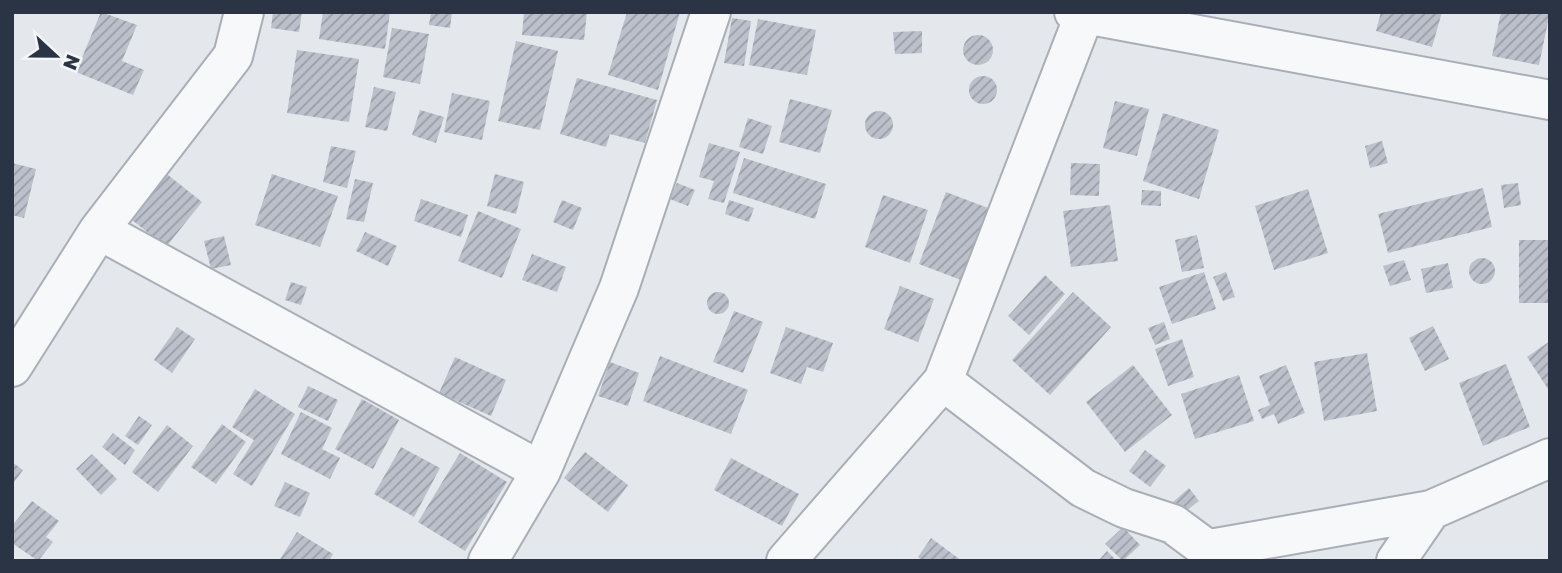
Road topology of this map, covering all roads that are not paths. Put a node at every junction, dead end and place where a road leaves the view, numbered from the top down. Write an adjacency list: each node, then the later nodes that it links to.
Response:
1 (244, 12): 7 (street)
2 (711, 12): 11 (street)
3 (1074, 12): 4 (street)
4 (1085, 13): 5 (street); 9 (street)
5 (1199, 24): 6 (street)
6 (1550, 100)
7 (99, 230): 8 (street); 11 (street)
8 (12, 367)
9 (943, 380): 13 (street); 15 (street)
10 (1550, 458): 12 (street)
11 (541, 471): 14 (street)
12 (1431, 510): 13 (street); 16 (street)
13 (1217, 555)
14 (488, 561)
15 (786, 561)
16 (1396, 561)

